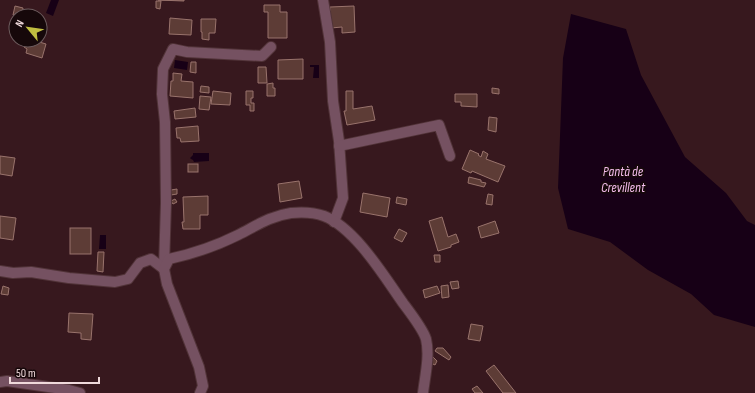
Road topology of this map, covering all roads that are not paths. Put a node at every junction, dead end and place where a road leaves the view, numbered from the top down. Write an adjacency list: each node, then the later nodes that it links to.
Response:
1 (323, 0): 3 (lane)
2 (271, 47): 6 (lane)
3 (340, 146): 4 (lane); 5 (lane)
4 (450, 156)
5 (334, 222): 6 (lane); 11 (lane)
6 (164, 268): 7 (lane); 10 (lane)
7 (0, 271)
8 (0, 382): 9 (lane)
9 (80, 393)
10 (200, 393)
11 (423, 393)

